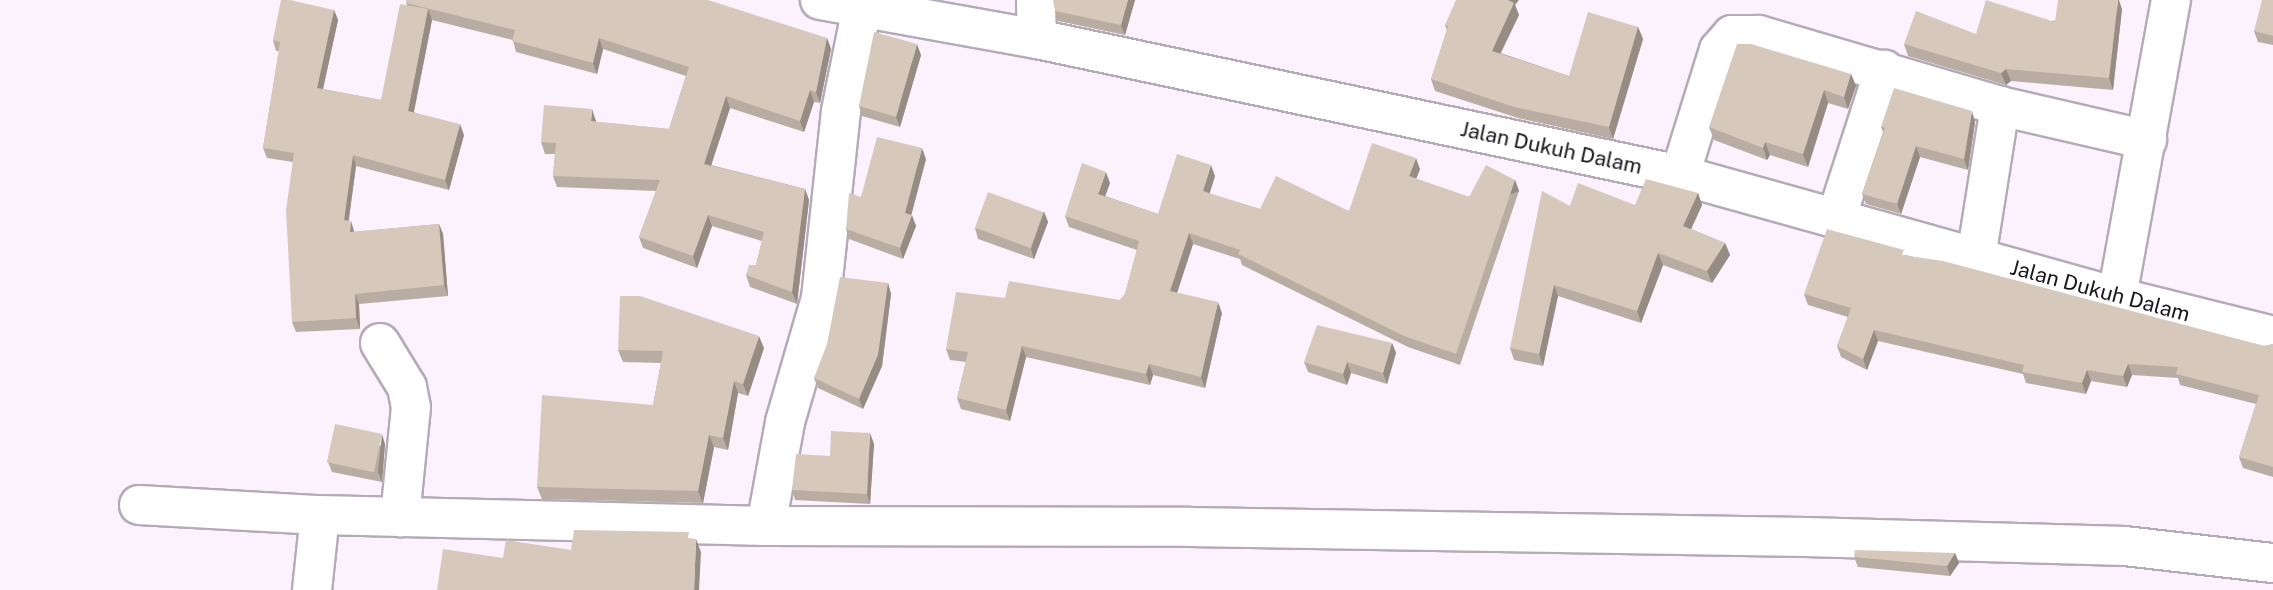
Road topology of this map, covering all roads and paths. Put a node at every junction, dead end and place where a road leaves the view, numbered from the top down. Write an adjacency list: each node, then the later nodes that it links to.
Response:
1 (820, 0): 4 (street, Jalan Dukuh Dalam)
2 (1036, 0): 5 (street)
3 (2171, 0): 8 (street)
4 (862, 8): 5 (street, Jalan Dukuh Dalam); 18 (street)
5 (1037, 38): 9 (street, Jalan Dukuh Dalam)
6 (1884, 70): 7 (street); 9 (street); 10 (street)
7 (2000, 106): 8 (street); 11 (street)
8 (2147, 140): 12 (street)
9 (1679, 175): 10 (street, Jalan Dukuh Dalam)
10 (1836, 219): 11 (street, Jalan Dukuh Dalam)
11 (1976, 258): 12 (street, Jalan Dukuh Dalam)
12 (2117, 298): 13 (street, Jalan Dukuh Dalam)
13 (2273, 336)
14 (380, 343): 17 (street)
15 (139, 505): 16 (street)
16 (320, 515): 17 (street); 20 (street)
17 (400, 517): 18 (street)
18 (766, 526): 19 (street)
19 (2273, 563)
20 (312, 590)

